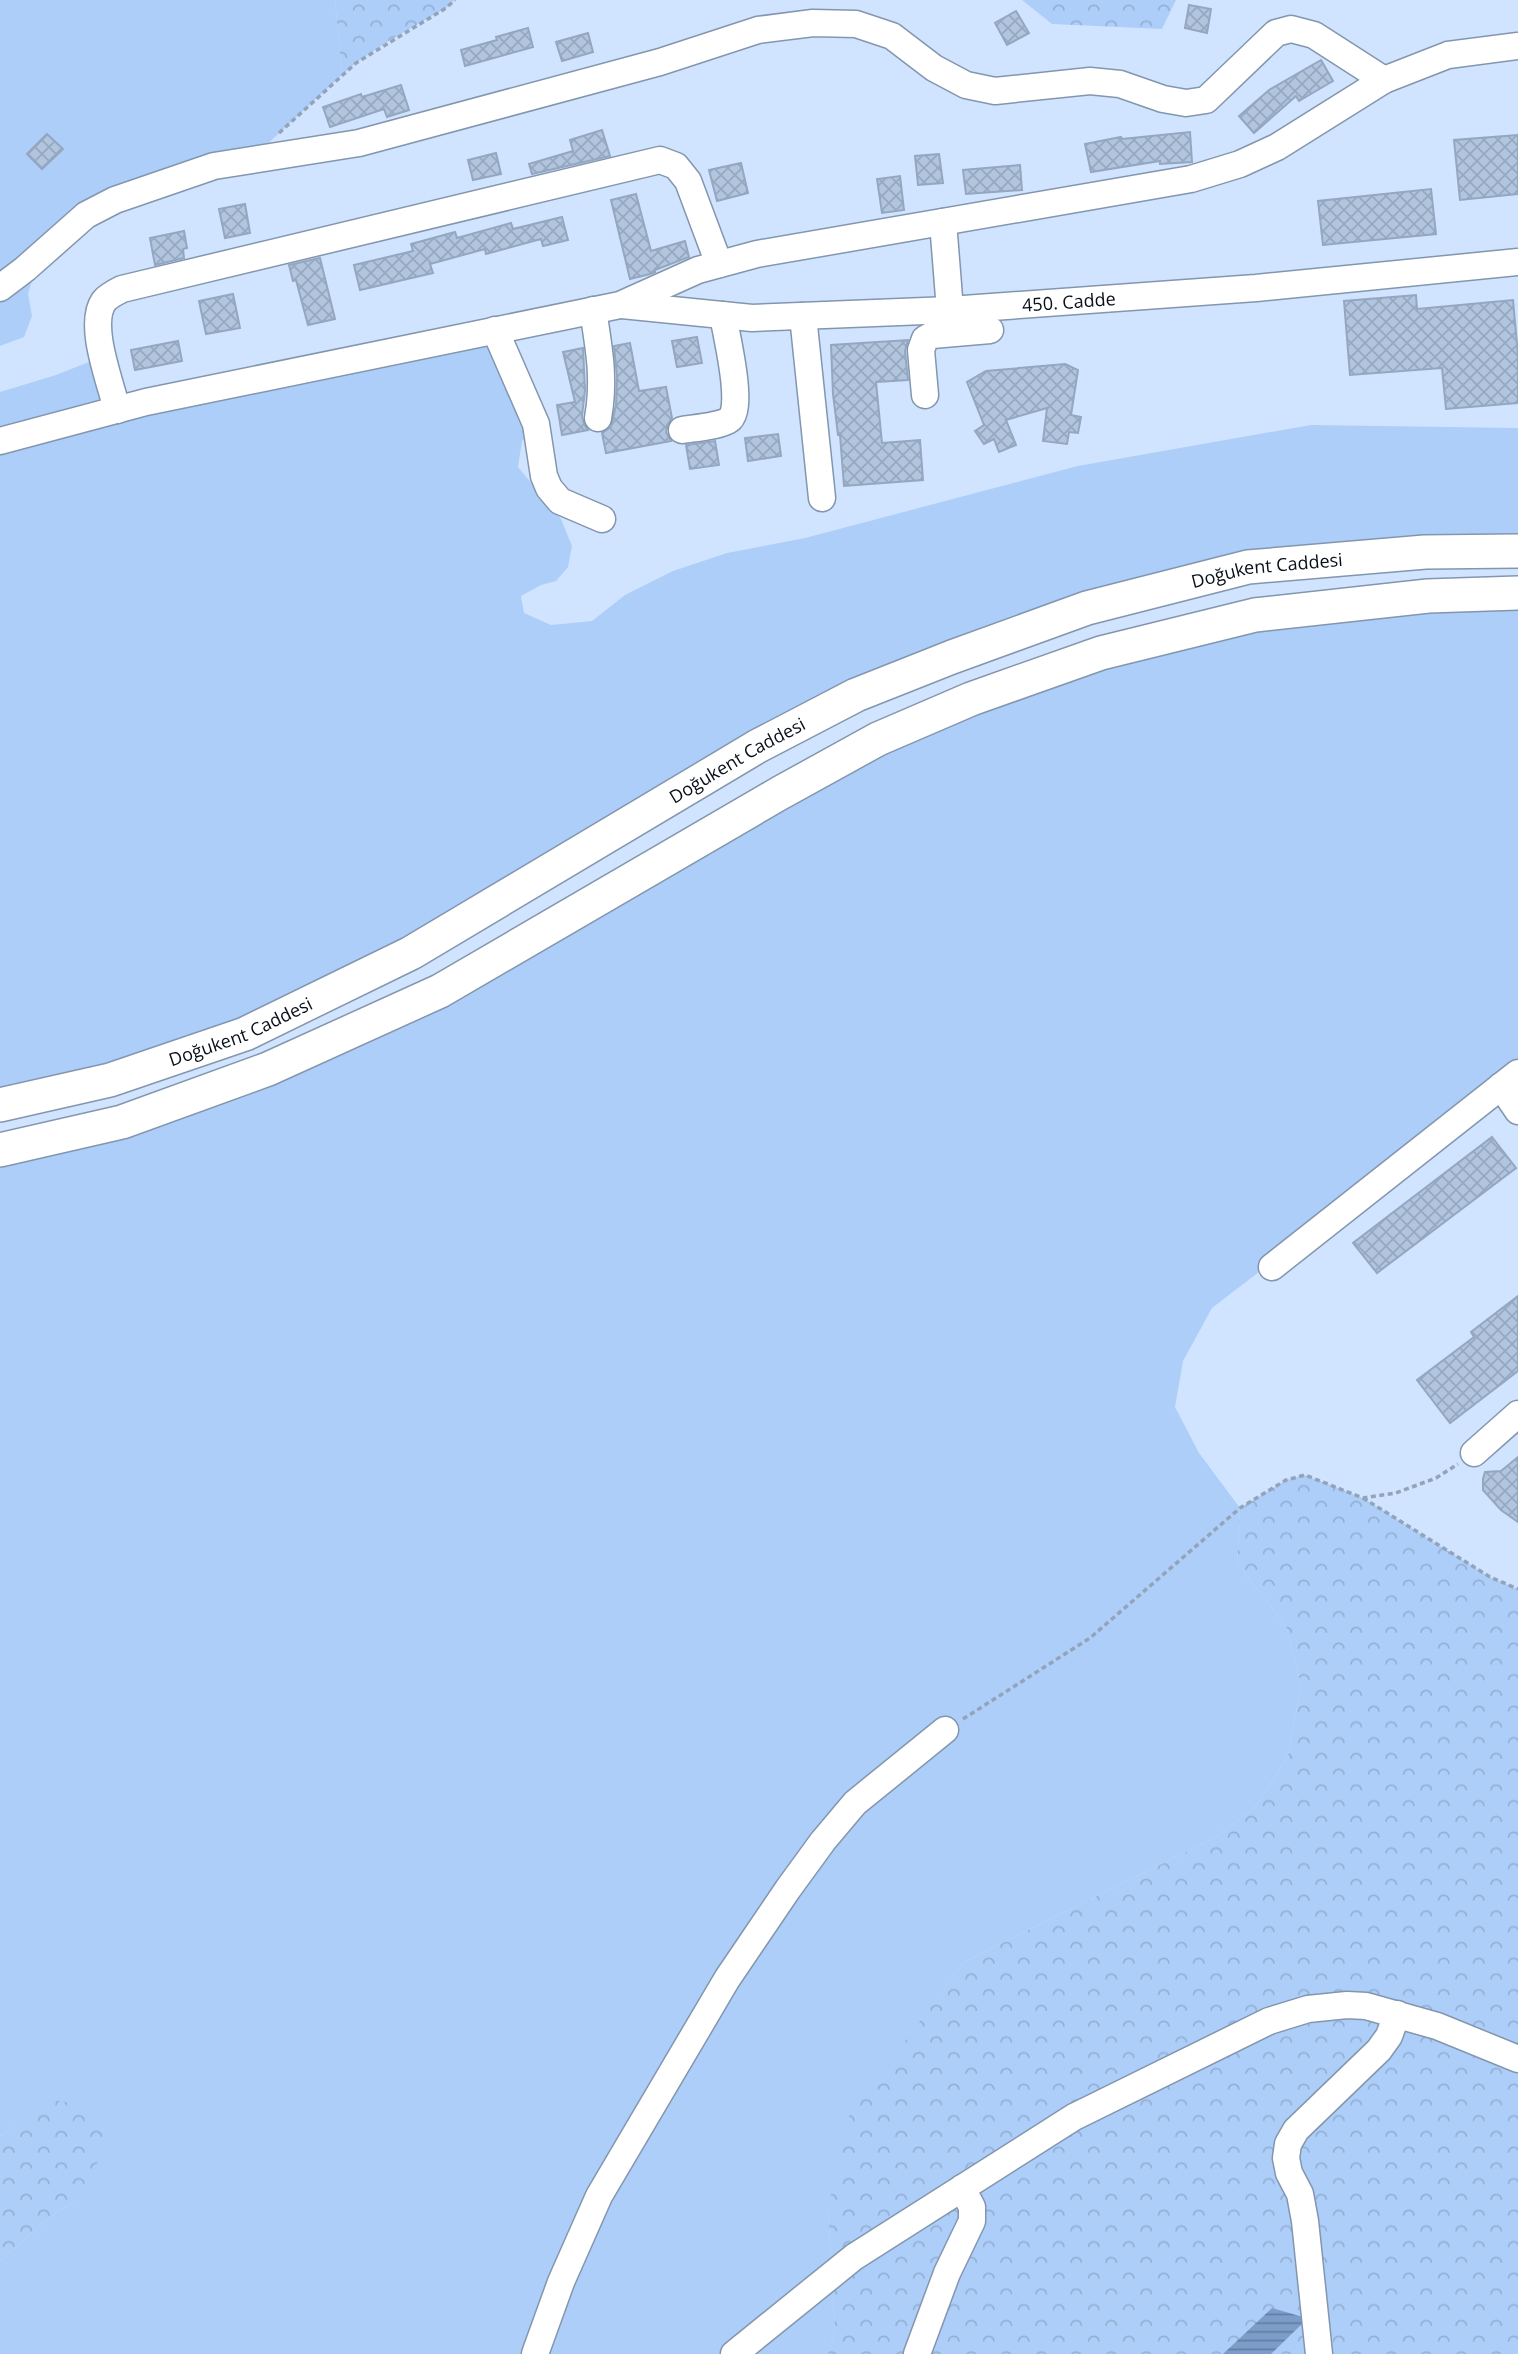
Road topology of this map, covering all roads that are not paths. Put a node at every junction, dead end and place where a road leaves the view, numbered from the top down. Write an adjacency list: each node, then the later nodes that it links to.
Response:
1 (1518, 46): 2 (street)
2 (1384, 80): 3 (street); 6 (street)
3 (943, 222): 5 (street); 9 (street)
4 (1518, 262): 12 (street, 450. Cadde)
5 (719, 264): 7 (street); 16 (street)
6 (0, 288)
7 (620, 304): 8 (street); 10 (street, 450. Cadde)
8 (593, 310): 13 (street); 17 (street)
9 (950, 310): 11 (street, 450. Cadde); 12 (street, 450. Cadde)
10 (723, 315): 11 (street, 450. Cadde); 18 (street)
11 (803, 316): 20 (street)
12 (990, 319): 14 (street); 15 (street)
13 (495, 330): 16 (street); 21 (street)
14 (942, 352)
15 (925, 396)
16 (117, 410): 19 (street)
17 (598, 418)
18 (682, 430)
19 (0, 441)
20 (822, 498)
21 (601, 519)
22 (1518, 551): 25 (main road, Doğukent Caddesi)
23 (1518, 593): 27 (main road)
24 (1510, 1079): 26 (street); 28 (street)
25 (0, 1105)
26 (1518, 1111)
27 (0, 1150)
28 (1272, 1266)
29 (1518, 1414): 30 (street)
30 (1474, 1453)
31 (946, 1730): 35 (street)
32 (1397, 2014): 33 (street); 34 (street); 38 (street)
33 (1518, 2059)
34 (962, 2188): 36 (street); 37 (street)
35 (535, 2354)
36 (734, 2354)
37 (917, 2354)
38 (1319, 2354)

